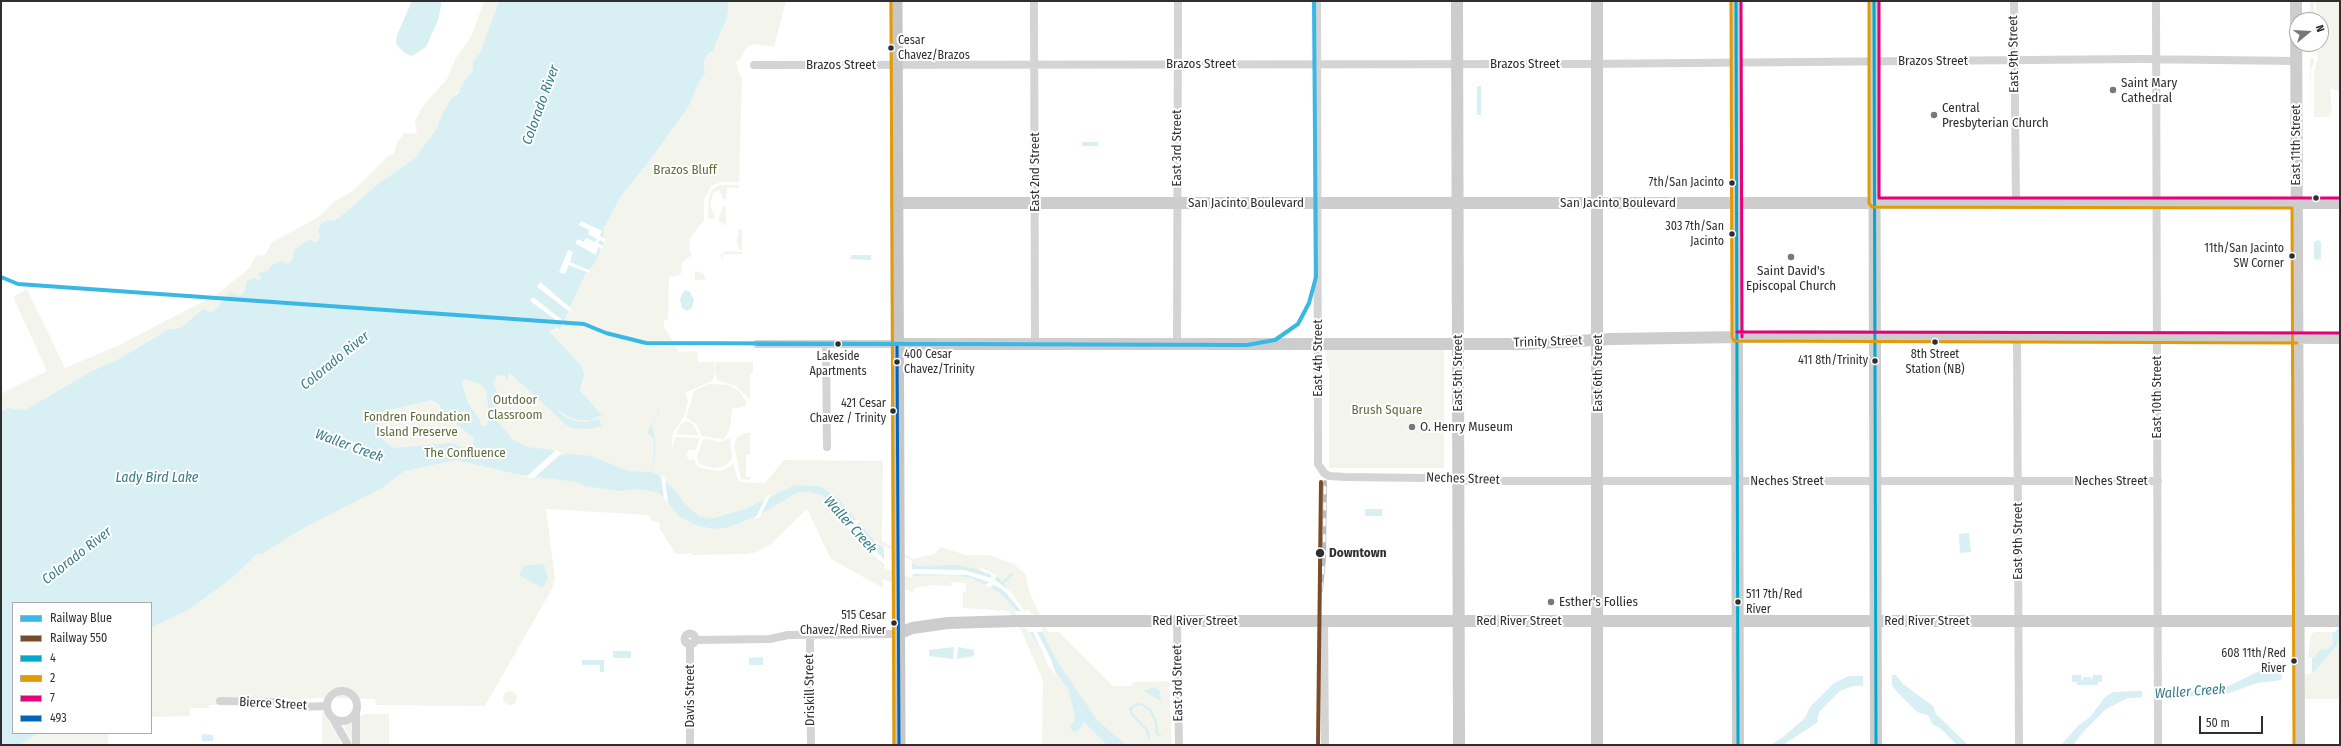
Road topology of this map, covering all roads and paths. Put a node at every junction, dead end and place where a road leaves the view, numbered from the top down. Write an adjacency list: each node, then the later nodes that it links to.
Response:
1 (896, 1): 17 (main road)
2 (1034, 1): 18 (street, East 2nd Street)
3 (1178, 1): 19 (street, East 3rd Street)
4 (1317, 1): 20 (street, East 4th Street)
5 (1457, 1): 21 (main road, East 5th Street)
6 (1597, 1): 22 (main road, East 6th Street)
7 (1736, 1): 16 (main road)
8 (1874, 1): 13 (main road)
9 (2014, 1): 14 (street, East 9th Street)
10 (2156, 1): 12 (street, East 10th Street)
11 (2296, 1): 15 (main road, East 11th Street)
12 (2156, 59): 14 (street, Brazos Street); 15 (street, Brazos Street); 33 (street, East 10th Street)
13 (1874, 61): 14 (street, Brazos Street); 16 (street, Brazos Street); 31 (main road)
14 (2014, 61): 32 (street, East 9th Street)
15 (2296, 61): 34 (main road, East 11th Street)
16 (1736, 62): 22 (street, Brazos Street); 30 (main road)
17 (896, 64): 18 (street, Brazos Street); 23 (street, Brazos Street); 24 (main road)
18 (1035, 64): 19 (street, Brazos Street); 25 (street, East 2nd Street)
19 (1177, 64): 20 (street, Brazos Street); 26 (street, East 3rd Street)
20 (1317, 64): 21 (street, Brazos Street); 27 (street, East 4th Street)
21 (1458, 64): 22 (street, Brazos Street); 28 (main road, East 5th Street)
22 (1597, 64): 29 (main road, East 6th Street)
23 (754, 65)
24 (896, 203): 25 (main road, San Jacinto Boulevard); 45 (main road)
25 (1035, 203): 26 (main road, San Jacinto Boulevard); 46 (street, East 2nd Street)
26 (1177, 203): 27 (main road, San Jacinto Boulevard); 47 (street, East 3rd Street)
27 (1318, 203): 28 (main road, San Jacinto Boulevard); 48 (street, East 4th Street)
28 (1458, 203): 29 (main road, San Jacinto Boulevard); 49 (main road, East 5th Street)
29 (1598, 203): 30 (main road, San Jacinto Boulevard); 42 (main road, East 6th Street)
30 (1737, 203): 31 (main road, San Jacinto Boulevard); 37 (main road)
31 (1874, 203): 32 (main road, San Jacinto Boulevard); 36 (main road)
32 (2016, 203): 33 (main road, San Jacinto Boulevard)
33 (2157, 203): 34 (main road, San Jacinto Boulevard); 39 (street, East 10th Street)
34 (2296, 203): 35 (main road, San Jacinto Boulevard); 40 (main road, East 11th Street)
35 (2340, 203)
36 (1875, 336): 37 (main road, Trinity Street); 38 (main road, Trinity Street); 55 (main road)
37 (1737, 337): 42 (main road, Trinity Street); 54 (main road)
38 (2017, 337): 39 (main road, Trinity Street); 56 (street, East 9th Street)
39 (2158, 338): 40 (main road, Trinity Street); 57 (street, East 10th Street)
40 (2297, 338): 41 (main road, Trinity Street); 66 (main road, East 11th Street)
41 (2340, 338)
42 (1598, 340): 49 (main road, Trinity Street); 53 (main road, East 6th Street)
43 (757, 344): 44 (street, Trinity Street)
44 (826, 344): 45 (street, Trinity Street); 50 (street)
45 (897, 344): 46 (main road, Trinity Street); 68 (main road)
46 (1035, 344): 47 (main road, Trinity Street)
47 (1177, 344): 48 (main road, Trinity Street)
48 (1318, 344): 49 (main road, Trinity Street); 51 (street, East 4th Street)
49 (1458, 344): 52 (main road, East 5th Street)
50 (827, 446)
51 (1324, 473): 52 (street, Neches Street)
52 (1459, 480): 53 (street, Neches Street); 60 (main road, East 5th Street)
53 (1598, 481): 54 (street, Neches Street); 61 (main road, East 6th Street)
54 (1738, 481): 55 (street, Neches Street); 62 (main road)
55 (1875, 481): 56 (street, Neches Street); 63 (main road)
56 (2018, 481): 57 (street, Neches Street); 64 (street, East 9th Street)
57 (2158, 481): 65 (street, East 10th Street)
58 (1177, 621): 59 (main road, Red River Street); 68 (main road, Red River Street); 81 (street, East 3rd Street)
59 (1324, 621): 60 (main road, Red River Street); 82 (street)
60 (1459, 621): 61 (main road, Red River Street); 83 (main road, East 5th Street)
61 (1597, 621): 62 (main road, Red River Street); 84 (main road, East 6th Street)
62 (1738, 621): 63 (main road, Red River Street); 75 (main road)
63 (1876, 621): 64 (main road, Red River Street); 85 (main road)
64 (2018, 621): 65 (main road, Red River Street); 86 (street, East 9th Street)
65 (2158, 621): 66 (main road, Red River Street); 87 (street, East 10th Street)
66 (2298, 621): 67 (main road, Red River Street); 88 (main road, East 11th Street)
67 (2340, 621)
68 (898, 634): 69 (street, Red River Street); 80 (main road)
69 (810, 635): 70 (street, Red River Street); 79 (street, Driskill Street)
70 (693, 642): 78 (street, Davis Street)
71 (220, 702): 72 (street, Bierce Street)
72 (327, 706): 73 (street); 74 (street)
73 (356, 711): 74 (street); 77 (street)
74 (331, 716): 76 (street)
75 (1738, 741)
76 (348, 745)
77 (356, 745)
78 (690, 745)
79 (811, 745)
80 (898, 745)
81 (1178, 745)
82 (1325, 745)
83 (1459, 745)
84 (1597, 745)
85 (1876, 745)
86 (2019, 745)
87 (2158, 745)
88 (2298, 745)

